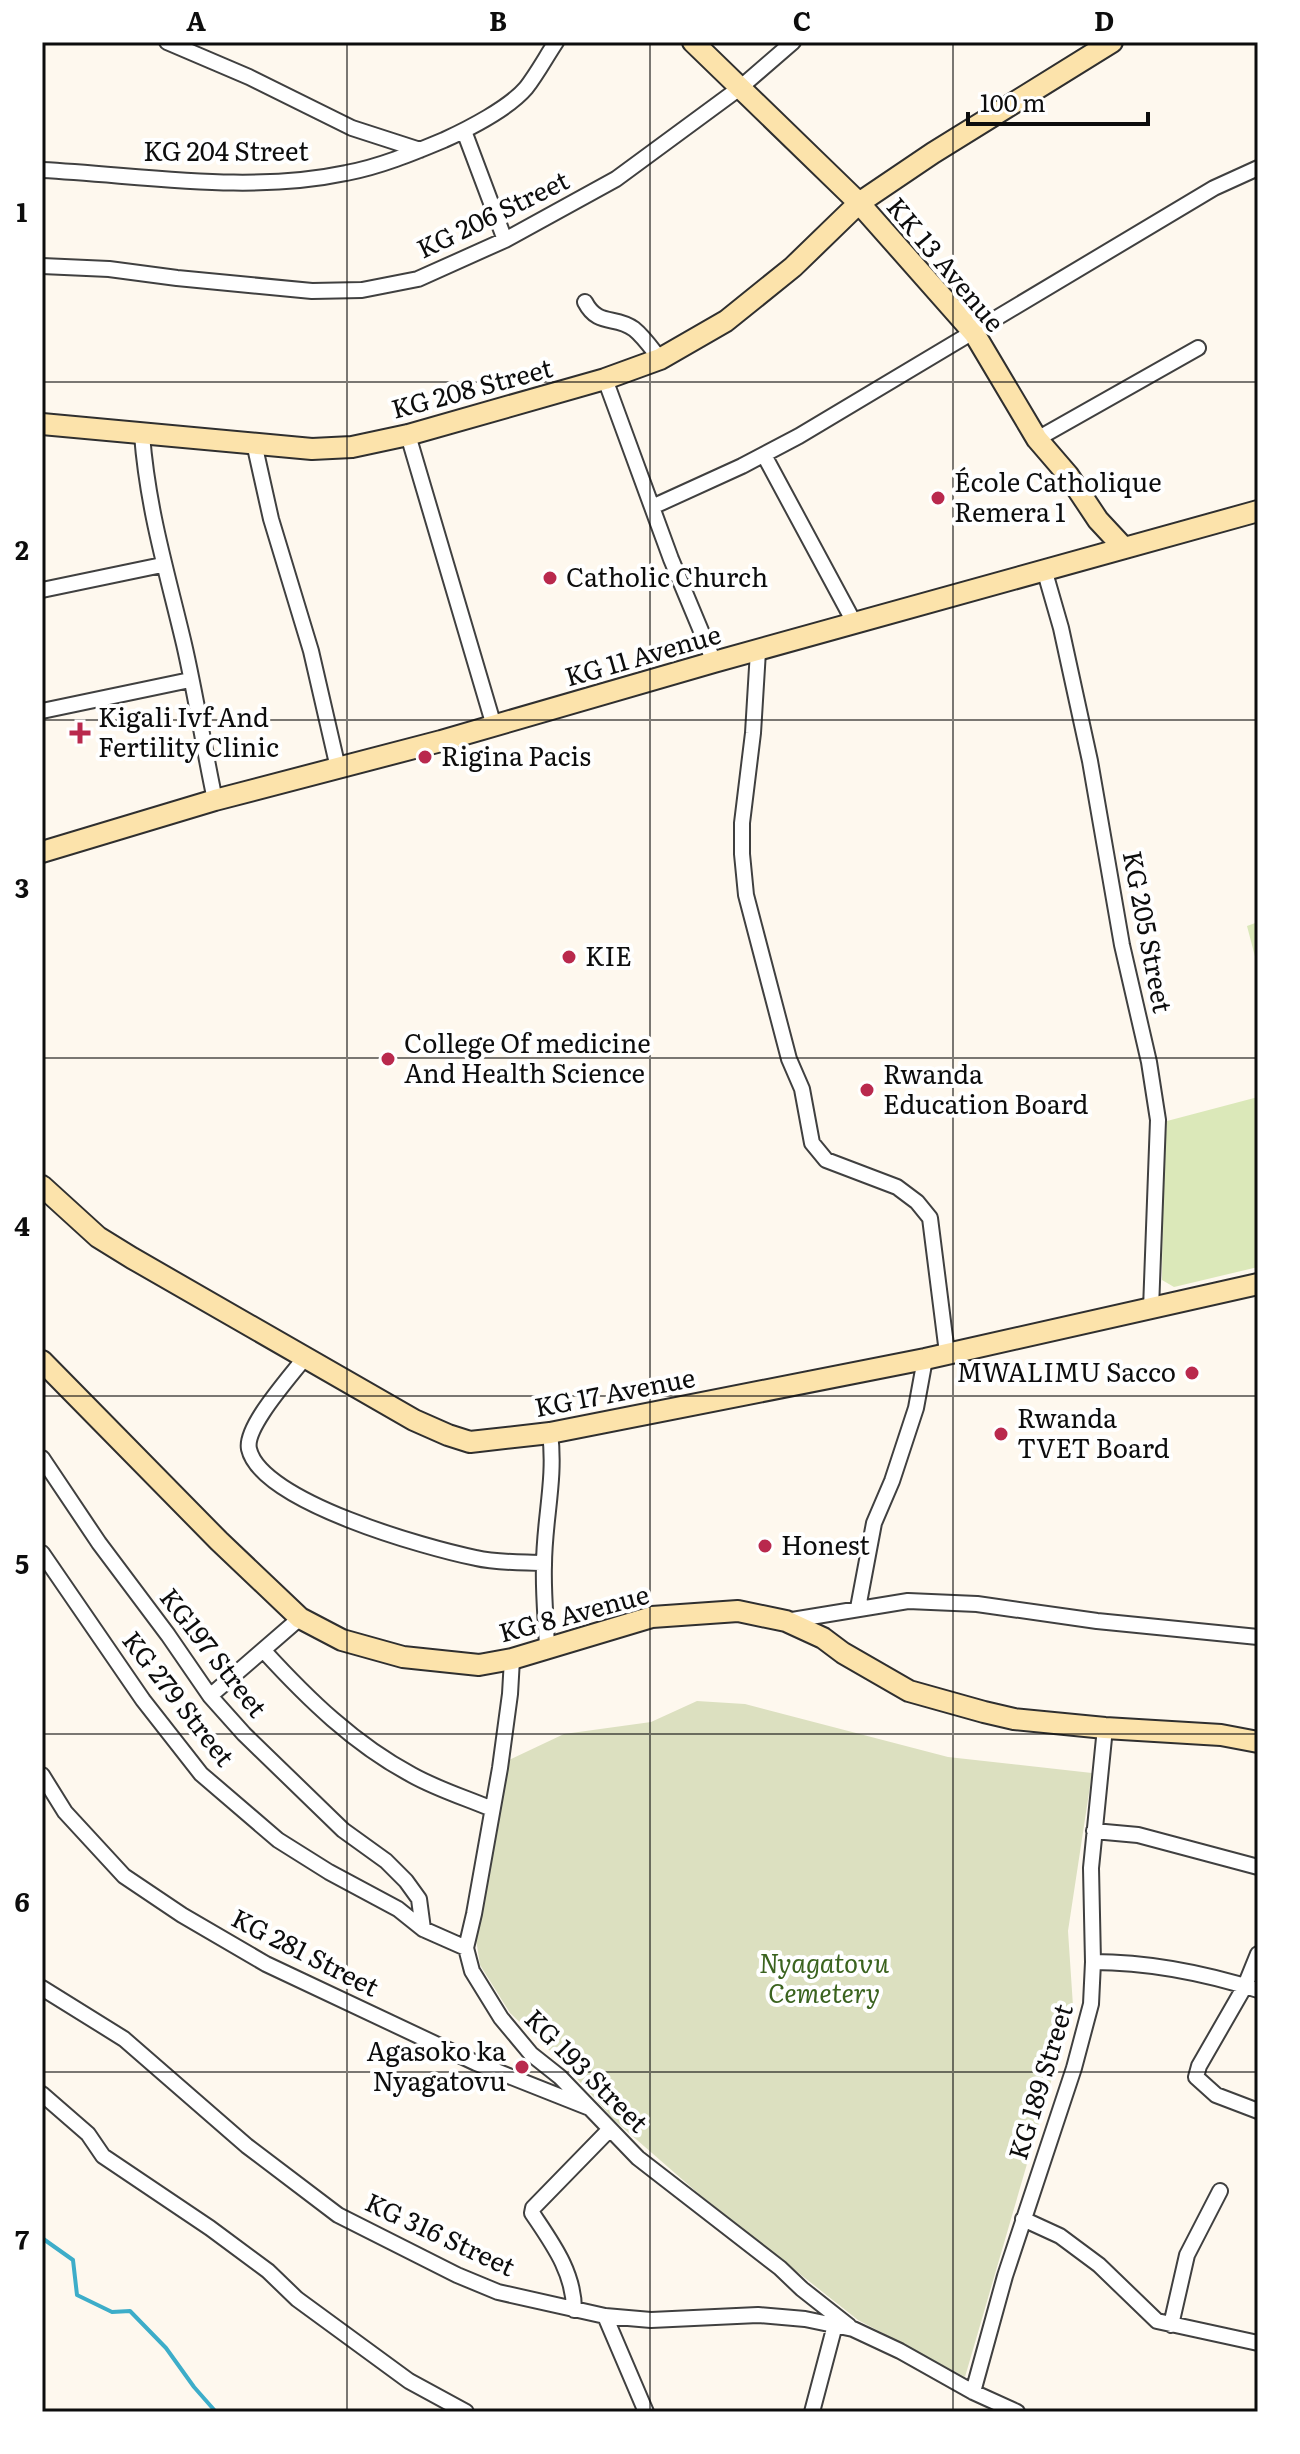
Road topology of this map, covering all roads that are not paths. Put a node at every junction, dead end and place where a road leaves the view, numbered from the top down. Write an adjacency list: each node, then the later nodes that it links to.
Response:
1 (167, 42): 6 (street)
2 (556, 42): 8 (street, KG 204 Street)
3 (693, 42): 7 (street, KK 13 Avenue)
4 (793, 42): 7 (street, KG 206 Street)
5 (1112, 42): 12 (street, KG 208 Street)
6 (188, 45): 9 (street)
7 (741, 87): 12 (street, KK 13 Avenue); 13 (street, KG 206 Street)
8 (464, 131): 9 (street, KG 204 Street); 13 (street)
9 (420, 150): 11 (street, KG 204 Street)
10 (1258, 168): 16 (street)
11 (42, 170)
12 (859, 203): 16 (street, KK 13 Avenue); 18 (street, KG 208 Street)
13 (505, 240): 14 (street, KG 206 Street)
14 (42, 266)
15 (585, 302): 18 (street)
16 (974, 333): 23 (street, KK 13 Avenue); 25 (street)
17 (1198, 348): 23 (street)
18 (660, 359): 19 (street, KG 208 Street)
19 (605, 379): 22 (street, KG 208 Street); 26 (street)
20 (42, 424): 21 (street, KG 208 Street)
21 (142, 435): 24 (street, KG 208 Street); 29 (street)
22 (408, 435): 24 (street, KG 208 Street); 37 (street)
23 (1037, 439): 28 (street, KK 13 Avenue)
24 (254, 443): 38 (street)
25 (764, 455): 26 (street); 32 (street)
26 (652, 507): 34 (street)
27 (1258, 511): 28 (street, KG 11 Avenue)
28 (1124, 548): 30 (street, KG 11 Avenue)
29 (162, 565): 31 (street); 35 (street)
30 (1044, 569): 32 (street, KG 11 Avenue); 43 (street, KG 205 Street)
31 (42, 590)
32 (855, 624): 33 (street, KG 11 Avenue)
33 (758, 651): 34 (street, KG 11 Avenue); 44 (street)
34 (714, 662): 37 (street, KG 11 Avenue)
35 (190, 680): 36 (street); 39 (street)
36 (42, 711)
37 (494, 726): 38 (street, KG 11 Avenue)
38 (338, 768): 39 (street, KG 11 Avenue)
39 (215, 800): 40 (street, KG 11 Avenue)
40 (42, 852)
41 (42, 1186): 45 (street, KG 17 Avenue)
42 (1258, 1284): 43 (street, KG 17 Avenue)
43 (1151, 1309): 44 (street, KG 17 Avenue)
44 (947, 1353): 46 (street, KG 17 Avenue)
45 (306, 1356): 48 (street, KG 17 Avenue); 51 (street)
46 (925, 1359): 48 (street, KG 17 Avenue); 52 (street)
47 (42, 1361): 53 (street, KG 8 Avenue)
48 (550, 1433): 51 (street)
49 (42, 1458): 59 (street, KG197 Street)
50 (42, 1553): 66 (street, KG 279 Street)
51 (544, 1563): 56 (street)
52 (858, 1608): 54 (street); 55 (street)
53 (300, 1618): 57 (street); 58 (street, KG 8 Avenue)
54 (786, 1621): 56 (street, KG 8 Avenue); 60 (street, KG 8 Avenue)
55 (1258, 1637)
56 (547, 1647): 58 (street, KG 8 Avenue)
57 (264, 1651): 59 (street); 63 (street)
58 (512, 1659): 63 (street)
59 (210, 1696): 66 (street, KG197 Street)
60 (1105, 1728): 61 (street, KG 8 Avenue); 64 (street, KG 189 Street)
61 (1258, 1742)
62 (42, 1775): 73 (street, KG 281 Street)
63 (492, 1809): 67 (street)
64 (1094, 1831): 65 (street); 69 (street, KG 189 Street)
65 (1258, 1867)
66 (423, 1929): 67 (street, KG 279 Street)
67 (466, 1948): 73 (street, KG 193 Street)
68 (1258, 1954): 71 (street)
69 (1093, 1962): 71 (street); 77 (street, KG 189 Street)
70 (42, 1988): 78 (street, KG 316 Street)
71 (1251, 1988): 74 (street)
72 (42, 2094): 85 (street)
73 (591, 2108): 75 (street, KG 193 Street)
74 (1258, 2111)
75 (610, 2129): 78 (street); 82 (street, KG 193 Street)
76 (1220, 2191): 81 (street)
77 (1023, 2219): 81 (street); 84 (street, KG 189 Street)
78 (574, 2310): 79 (street, KG 316 Street)
79 (605, 2316): 80 (street, KG 316 Street); 86 (street)
80 (835, 2325): 82 (street, KG 316 Street); 87 (street)
81 (1171, 2325): 83 (street)
82 (853, 2329): 84 (street, KG 316 Street)
83 (1258, 2343)
84 (973, 2392): 88 (street, KG 316 Street)
85 (466, 2412)
86 (646, 2412)
87 (812, 2412)
88 (1017, 2412)

